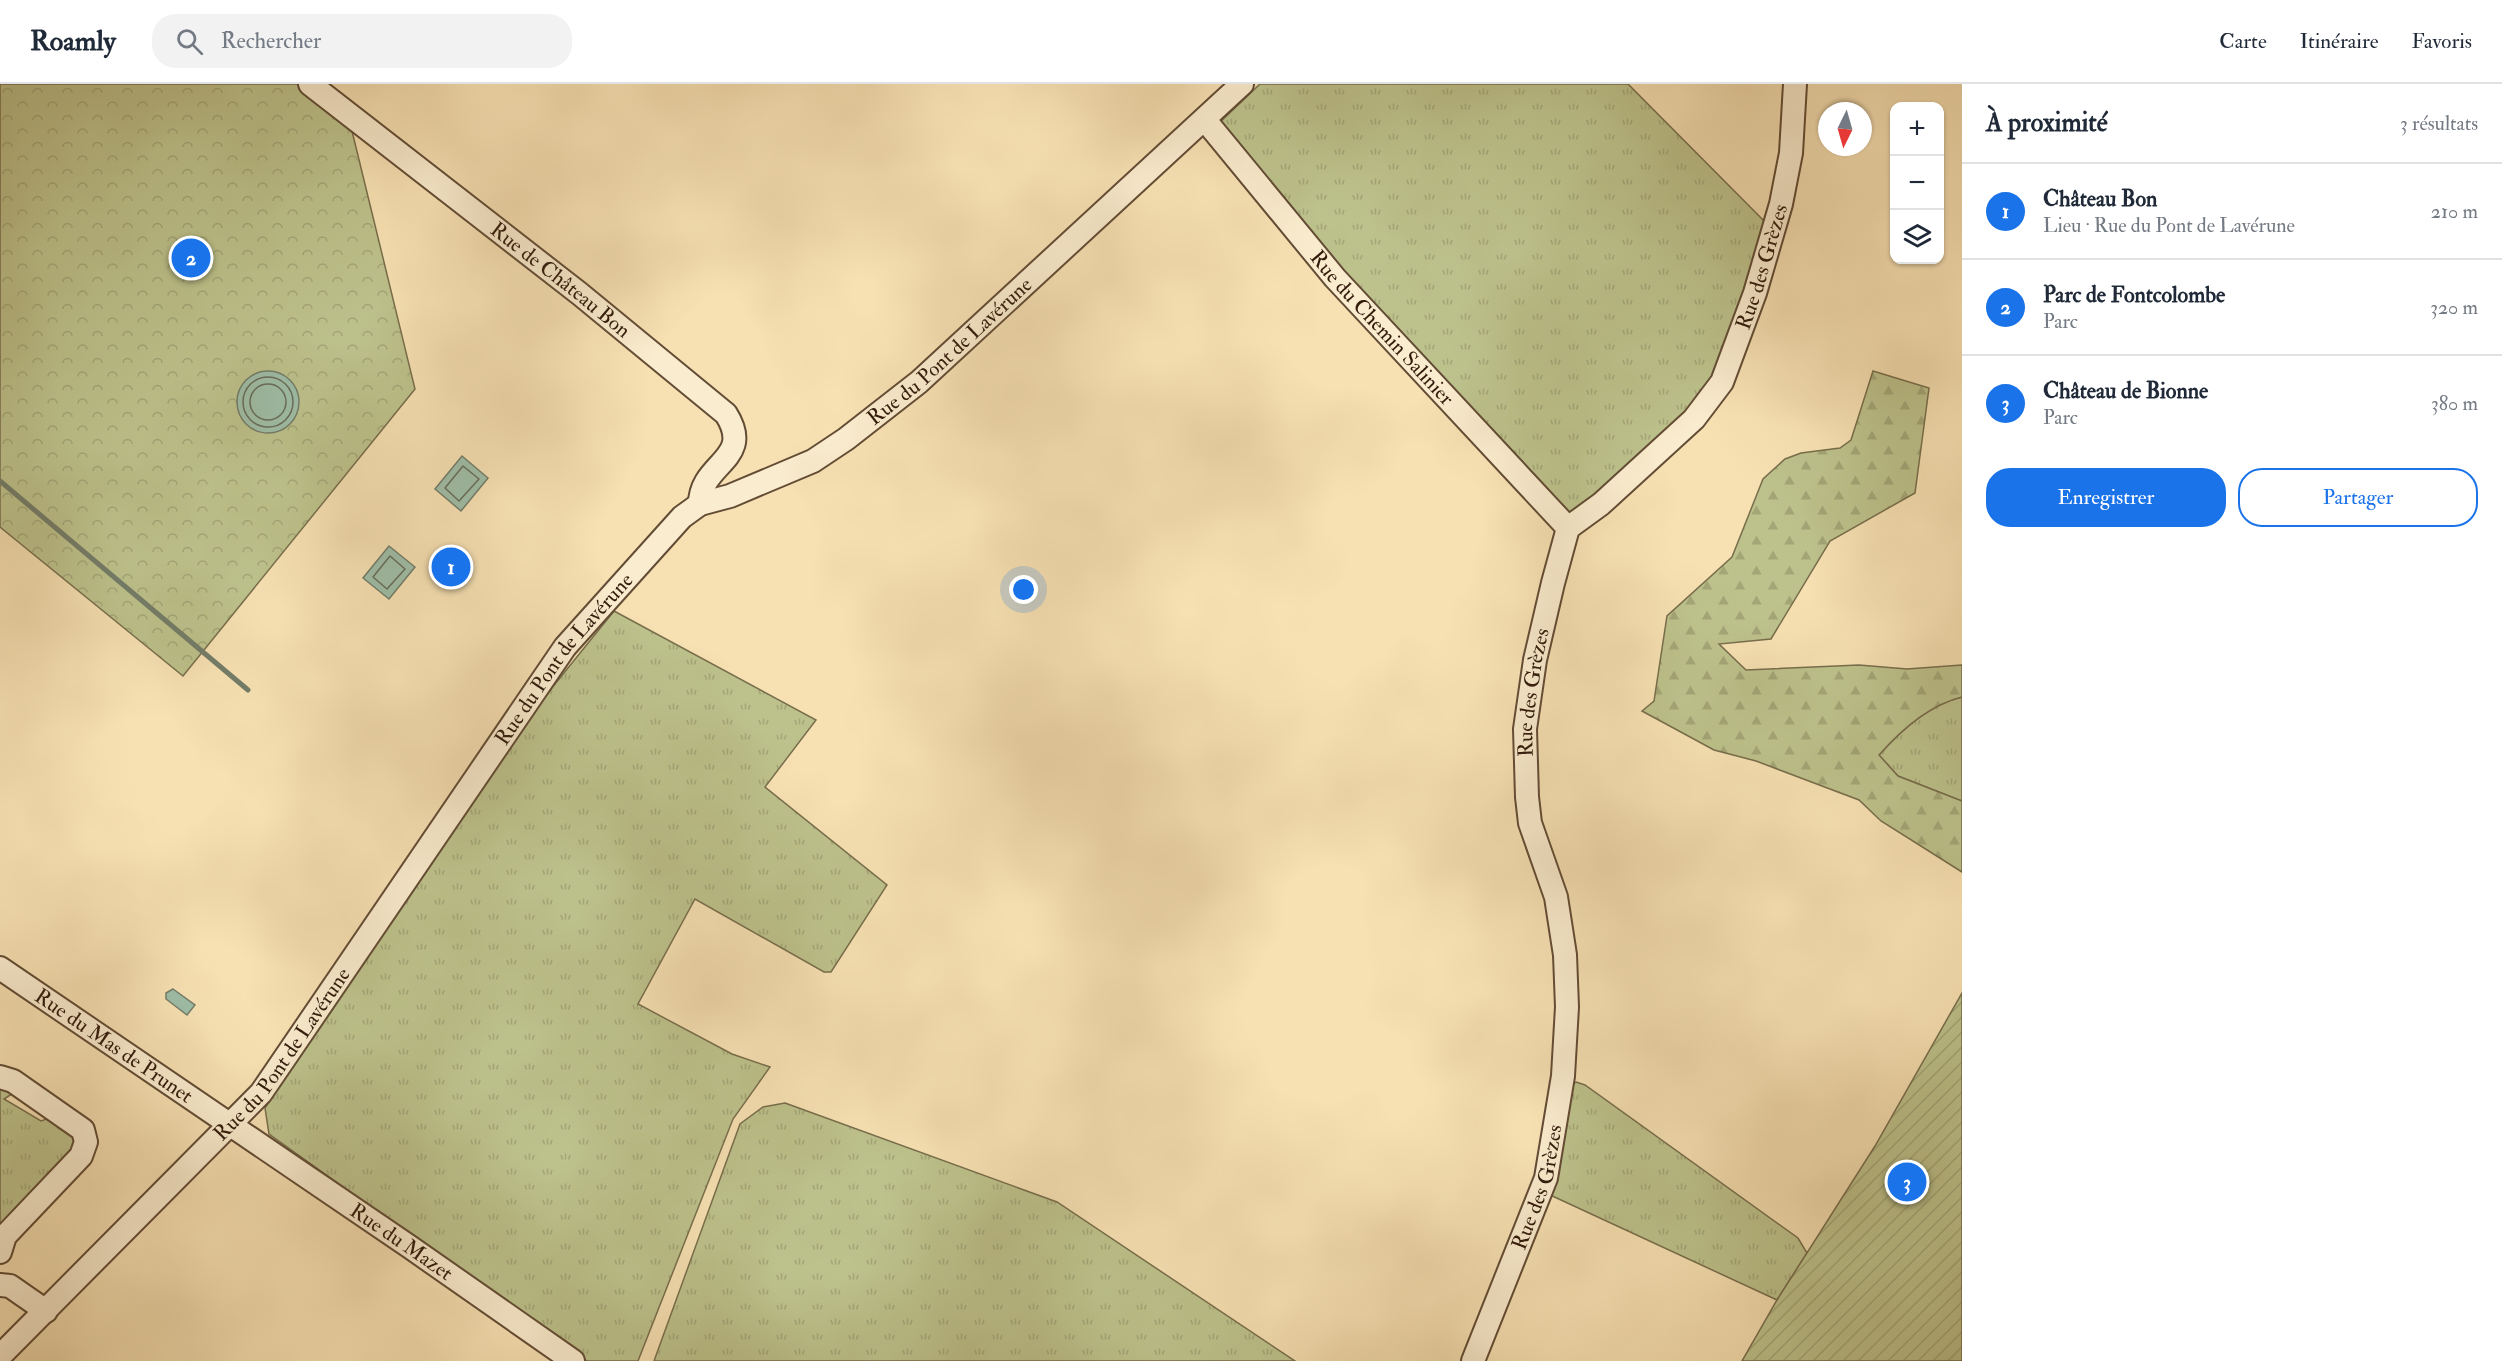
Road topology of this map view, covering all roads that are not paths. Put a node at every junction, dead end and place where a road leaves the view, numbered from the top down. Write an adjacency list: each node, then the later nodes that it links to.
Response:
1 (310, 84): 5 (street, Rue de Château Bon)
2 (1242, 84): 4 (street, Rue du Pont de Lavérune)
3 (1795, 84): 6 (street, Rue des Grèzes)
4 (1205, 120): 5 (street, Rue du Pont de Lavérune); 6 (street, Rue du Chemin Salinier)
5 (700, 504): 9 (street, Rue du Pont de Lavérune)
6 (1568, 528): 15 (street, Rue des Grèzes)
7 (0, 968): 9 (street, Rue du Mas de Prunet)
8 (0, 1077): 10 (street)
9 (229, 1124): 12 (street, Rue du Pont de Lavérune); 14 (street, Rue du Mazet)
10 (0, 1254): 11 (street)
11 (5, 1286): 12 (street)
12 (46, 1311): 13 (street, Rue du Pont de Lavérune)
13 (0, 1356)
14 (573, 1361)
15 (1473, 1361)

